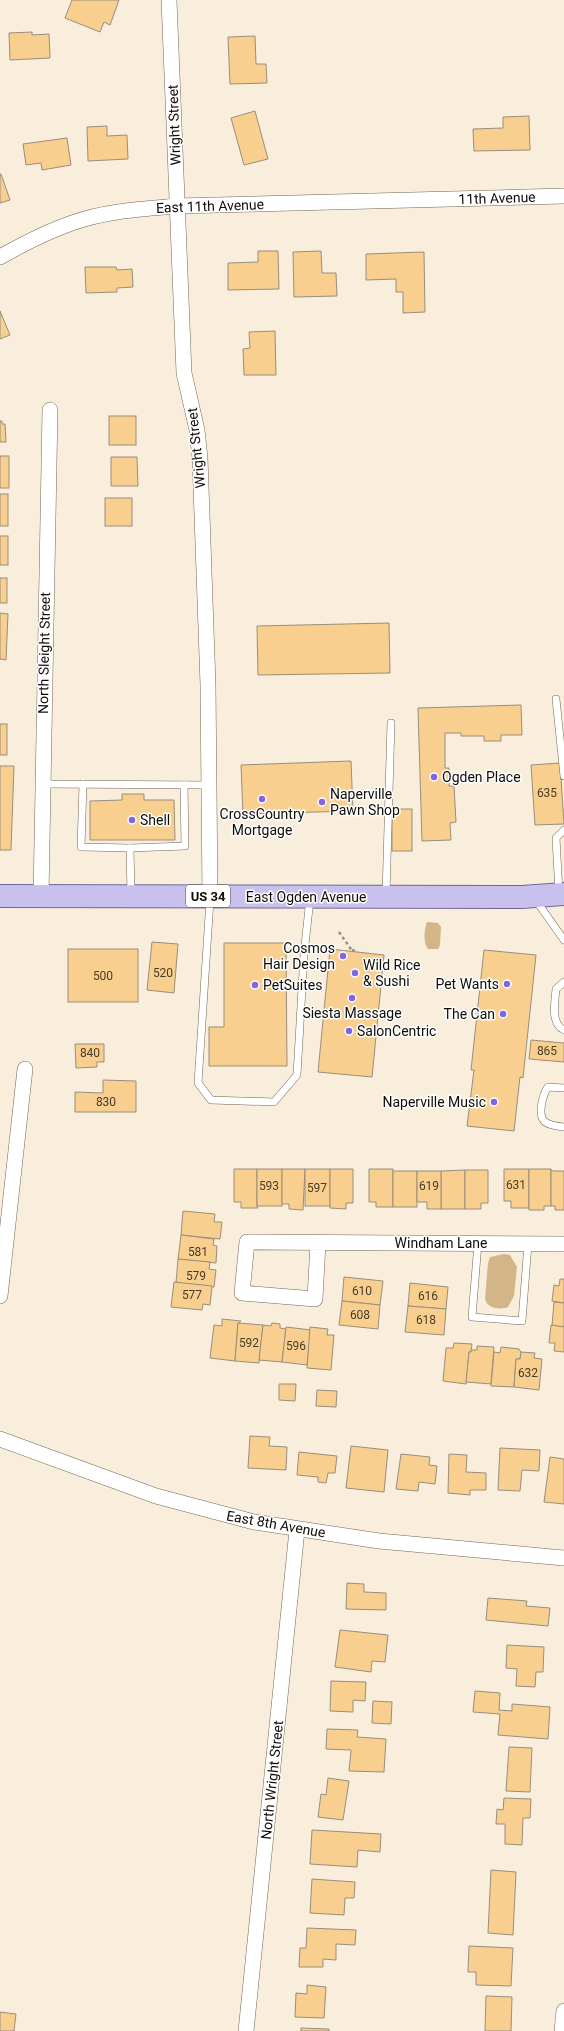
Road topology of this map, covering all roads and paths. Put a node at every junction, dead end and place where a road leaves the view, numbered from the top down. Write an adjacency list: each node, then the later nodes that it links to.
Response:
1 (169, 0): 4 (street, Wright Street)
2 (564, 196): 3 (street, 11th Avenue)
3 (429, 200): 4 (street, East 11th Avenue)
4 (177, 206): 5 (street, East 11th Avenue); 13 (street, Wright Street)
5 (0, 257)
6 (50, 410): 10 (street, North Sleight Street)
7 (556, 699): 9 (lane)
8 (391, 723): 22 (lane)
9 (564, 776)
10 (43, 784): 11 (lane); 18 (street, North Sleight Street)
11 (83, 784): 12 (lane); 15 (lane)
12 (184, 785): 13 (lane); 15 (lane)
13 (209, 785): 20 (street, Wright Street)
14 (564, 830): 16 (lane)
15 (130, 848): 19 (lane)
16 (562, 895): 23 (main road, East Ogden Avenue / US 34)
17 (0, 896): 18 (main road, East Ogden Avenue / US 34)
18 (40, 896): 19 (main road, East Ogden Avenue / US 34)
19 (131, 896): 20 (main road, East Ogden Avenue / US 34)
20 (210, 896): 21 (main road, East Ogden Avenue / US 34); 21 (lane)
21 (311, 897): 22 (main road, East Ogden Avenue / US 34)
22 (386, 897): 23 (main road, East Ogden Avenue / US 34)
23 (533, 897): 25 (lane)
24 (339, 932): 26 (path)
25 (564, 940)
26 (358, 952)
27 (564, 982): 28 (lane)
28 (564, 1030)
29 (25, 1068): 36 (street)
30 (564, 1088): 31 (lane)
31 (564, 1127)
32 (318, 1243): 32 (street, Windham Lane); 33 (street, Windham Lane)
33 (478, 1243): 34 (street, Windham Lane); 34 (lane)
34 (528, 1244): 35 (street, Windham Lane)
35 (564, 1244)
36 (0, 1296)
37 (0, 1439): 38 (street, East 8th Avenue)
38 (297, 1530): 39 (street, East 8th Avenue); 41 (street, North Wright Street)
39 (564, 1558)
40 (564, 2011): 42 (street)
41 (246, 2031)
42 (562, 2031)

